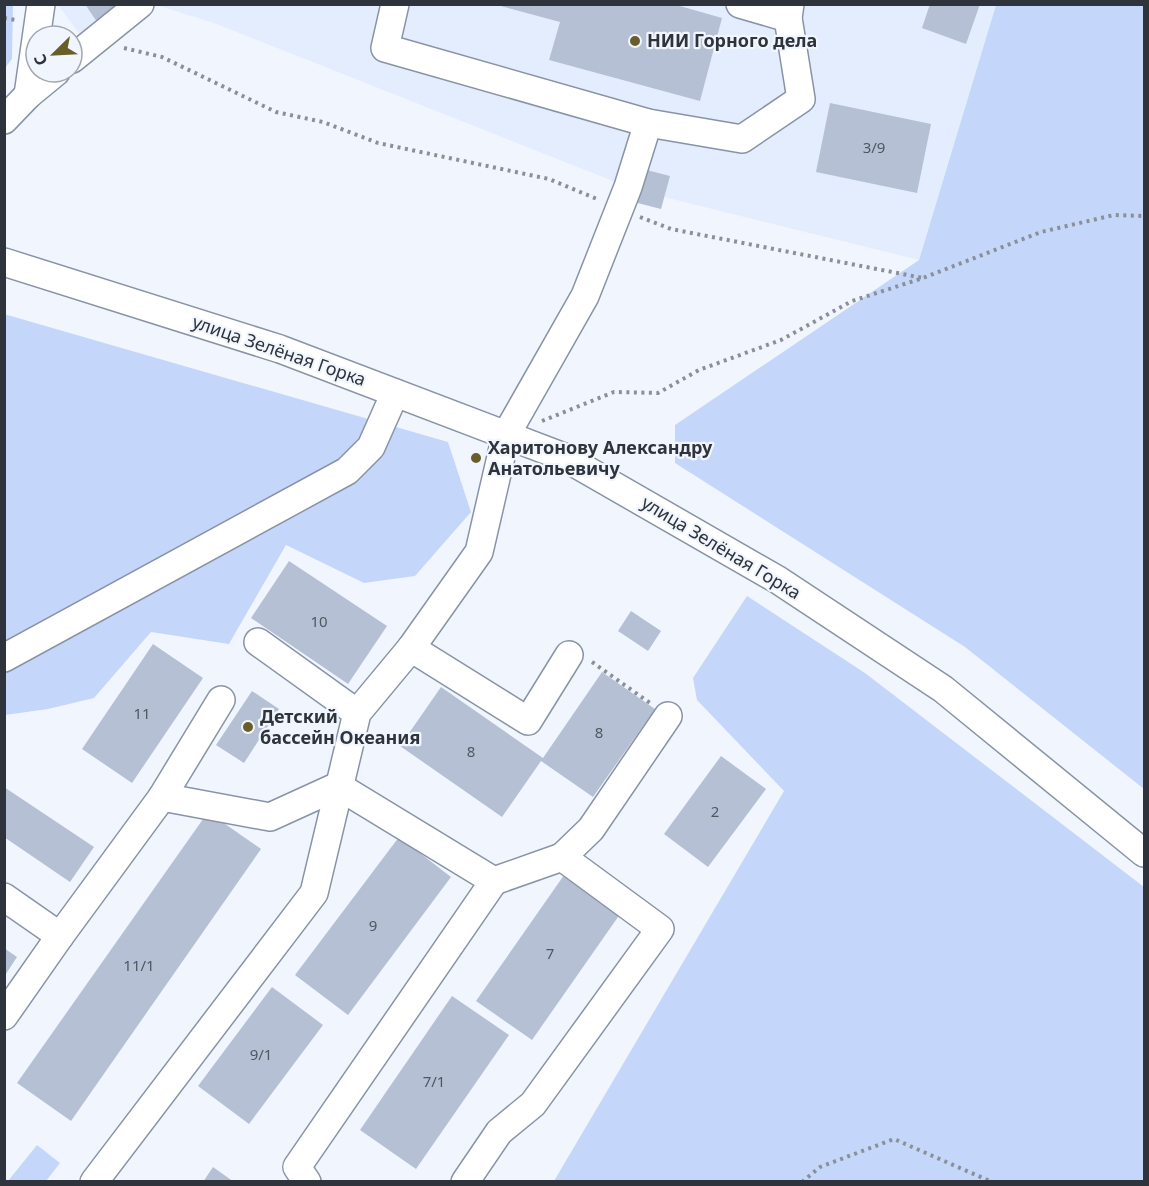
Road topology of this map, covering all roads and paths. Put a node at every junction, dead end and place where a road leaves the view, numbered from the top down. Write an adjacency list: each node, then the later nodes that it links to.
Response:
1 (140, 4): 7 (street)
2 (395, 4): 12 (street)
3 (741, 4): 4 (street)
4 (789, 11): 12 (street)
5 (39, 15): 6 (path); 10 (street)
6 (4, 18)
7 (95, 41): 8 (street); 13 (path)
8 (84, 50)
9 (41, 84): 10 (street)
10 (28, 95): 11 (street)
11 (4, 120)
12 (648, 123): 13 (street)
13 (619, 208): 16 (path); 18 (street)
14 (1144, 216): 16 (path)
15 (4, 262): 17 (street, улица Зелёная Горка)
16 (923, 278): 18 (path)
17 (395, 393): 18 (street, улица Зелёная Горка); 22 (street)
18 (506, 435): 20 (street); 28 (street, улица Зелёная Горка)
19 (258, 642): 24 (street)
20 (411, 648): 21 (street); 24 (street)
21 (569, 655): 25 (path)
22 (4, 658)
23 (221, 700): 27 (street)
24 (357, 713): 26 (street)
25 (668, 716): 29 (street)
26 (338, 786): 27 (street); 30 (street); 34 (street)
27 (162, 798): 32 (street)
28 (1144, 853)
29 (562, 857): 30 (street); 36 (street)
30 (494, 881): 35 (street)
31 (4, 897): 32 (street)
32 (60, 936): 33 (street)
33 (4, 1016)
34 (94, 1182)
35 (307, 1182)
36 (465, 1182)
37 (802, 1182): 38 (path)
38 (992, 1182)

